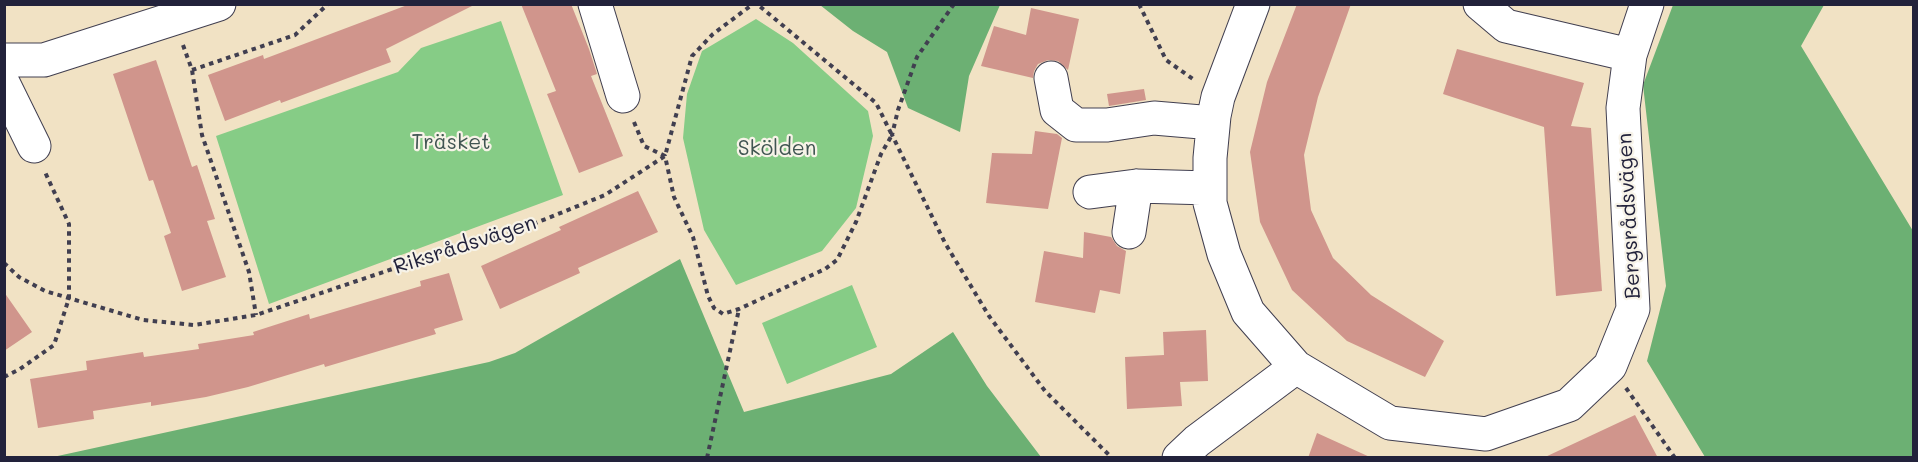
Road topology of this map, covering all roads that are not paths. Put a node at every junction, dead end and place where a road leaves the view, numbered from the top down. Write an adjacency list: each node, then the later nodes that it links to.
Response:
1 (219, 4): 7 (street)
2 (595, 4): 10 (street)
3 (1253, 4): 11 (street, Bergsrådsvägen)
4 (1480, 4): 6 (street)
5 (1647, 4): 6 (street, Bergsrådsvägen)
6 (1630, 55): 17 (street, Bergsrådsvägen)
7 (4, 60)
8 (1051, 78): 11 (street)
9 (4, 85): 12 (street)
10 (623, 96)
11 (1215, 110): 14 (street, Bergsrådsvägen)
12 (34, 146)
13 (1136, 186): 14 (street); 15 (street); 16 (street)
14 (1210, 188): 17 (street, Bergsrådsvägen)
15 (1090, 192)
16 (1129, 232)
17 (1296, 366): 18 (street)
18 (1194, 452)

